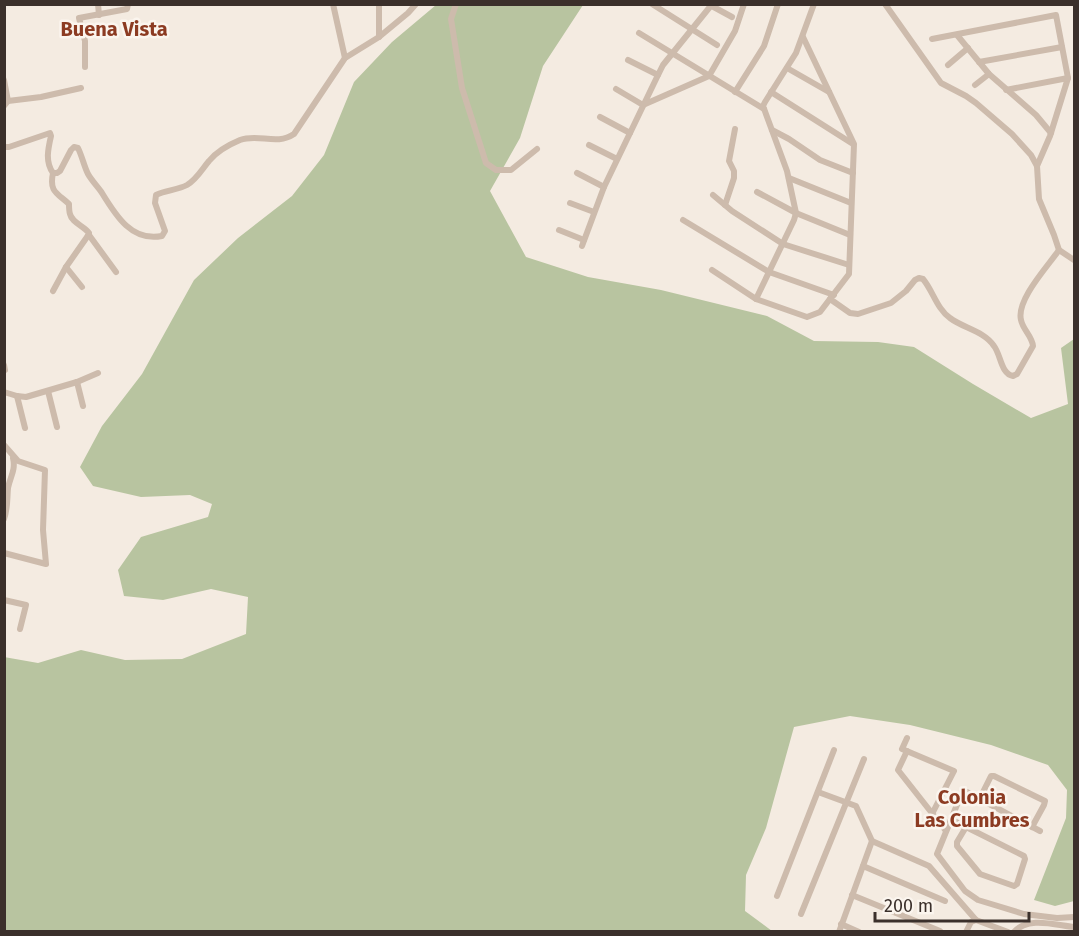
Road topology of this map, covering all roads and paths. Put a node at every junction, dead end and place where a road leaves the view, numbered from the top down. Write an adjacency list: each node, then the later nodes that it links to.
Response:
1 (98, 4): 15 (street)
2 (128, 4): 15 (street)
3 (333, 4): 27 (street)
4 (379, 4): 20 (street)
5 (407, 4): 14 (street)
6 (416, 4): 14 (street)
7 (456, 4): 56 (street)
8 (652, 4): 17 (street)
9 (744, 4): 35 (street)
10 (778, 4): 42 (street)
11 (814, 4): 21 (street)
12 (885, 4): 58 (street)
13 (712, 5): 16 (street); 17 (street)
14 (408, 14): 20 (street)
15 (99, 15): 31 (street)
16 (732, 17)
17 (693, 30): 23 (street); 26 (street)
18 (639, 33): 26 (street)
19 (957, 35): 22 (street); 24 (street); 25 (street)
20 (379, 37): 27 (street)
21 (803, 38): 32 (street); 44 (street)
22 (932, 39)
23 (717, 45)
24 (1062, 47): 29 (street); 36 (street)
25 (968, 48): 29 (street); 30 (street)
26 (673, 54): 34 (street); 35 (street)
27 (345, 58): 59 (street)
28 (628, 60): 34 (street)
29 (979, 62): 33 (street)
30 (948, 65)
31 (85, 67)
32 (787, 68): 43 (street); 44 (street)
33 (989, 74): 38 (street); 41 (street)
34 (658, 75): 46 (street)
35 (709, 76): 42 (street); 46 (street)
36 (1068, 78): 41 (street); 51 (street)
37 (4, 80): 45 (street)
38 (975, 85)
39 (81, 88): 45 (street)
40 (616, 88): 46 (street)
41 (1006, 90): 51 (street)
42 (735, 92): 47 (street)
43 (771, 92): 47 (street); 53 (street)
44 (829, 93): 53 (street)
45 (6, 103)
46 (643, 105): 52 (street)
47 (764, 109): 50 (street)
48 (600, 117): 52 (street)
49 (735, 129): 68 (street)
50 (772, 130): 60 (street); 62 (street)
51 (1050, 132): 58 (street)
52 (630, 133): 57 (street)
53 (854, 144): 60 (street)
54 (589, 145): 57 (street)
55 (4, 147): 59 (street)
56 (537, 149)
57 (617, 159): 63 (street)
58 (1036, 166): 76 (street)
59 (53, 173): 73 (street)
60 (853, 173): 67 (street)
61 (577, 174): 63 (street)
62 (789, 178): 67 (street); 70 (street)
63 (604, 187): 69 (street)
64 (757, 192): 70 (street)
65 (713, 195): 68 (street)
66 (570, 203): 69 (street)
67 (851, 203): 74 (street)
68 (725, 205): 75 (street)
69 (594, 212): 72 (street)
70 (796, 213): 74 (street); 75 (street)
71 (683, 220): 82 (street)
72 (559, 230)
73 (88, 235): 79 (street); 81 (street)
74 (850, 235): 78 (street)
75 (783, 244): 78 (street); 82 (street)
76 (1059, 250): 77 (street); 85 (street)
77 (1074, 260)
78 (849, 265): 85 (street)
79 (66, 267): 83 (street); 84 (street)
80 (712, 270): 86 (street)
81 (116, 272)
82 (769, 272): 85 (street); 86 (street)
83 (82, 286)
84 (53, 291)
85 (832, 297): 86 (street)
86 (756, 299)
87 (98, 373): 88 (street)
88 (77, 382): 89 (street); 92 (street)
89 (48, 391): 91 (street); 93 (street)
90 (4, 392): 91 (street)
91 (17, 396): 94 (street)
92 (83, 406)
93 (57, 427)
94 (25, 428)
95 (4, 445): 96 (street)
96 (11, 452): 97 (street); 98 (street)
97 (4, 519)
98 (4, 553)
99 (4, 600): 100 (street)
100 (20, 630)
101 (907, 738): 103 (street)
102 (834, 750): 105 (street)
103 (907, 751): 108 (street); 108 (street)
104 (864, 759): 107 (street)
105 (818, 792): 107 (street); 117 (street)
106 (980, 798): 109 (street); 111 (street); 111 (street)
107 (847, 802): 114 (street); 119 (street)
108 (932, 814): 112 (street)
109 (952, 820): 110 (street); 112 (street)
110 (966, 827): 110 (street)
111 (1032, 827): 113 (street)
112 (946, 831): 120 (street)
113 (1040, 831)
114 (872, 841): 115 (street); 121 (street)
115 (863, 866): 116 (street); 118 (street)
116 (852, 895): 122 (street); 124 (street)
117 (777, 896)
118 (945, 901)
119 (801, 914)
120 (1074, 917)
121 (976, 920): 127 (street); 128 (street)
122 (841, 924): 125 (street); 126 (street)
123 (1074, 927): 129 (street)
124 (940, 931)
125 (838, 932)
126 (859, 932)
127 (966, 932)
128 (1008, 932)
129 (1014, 932)

